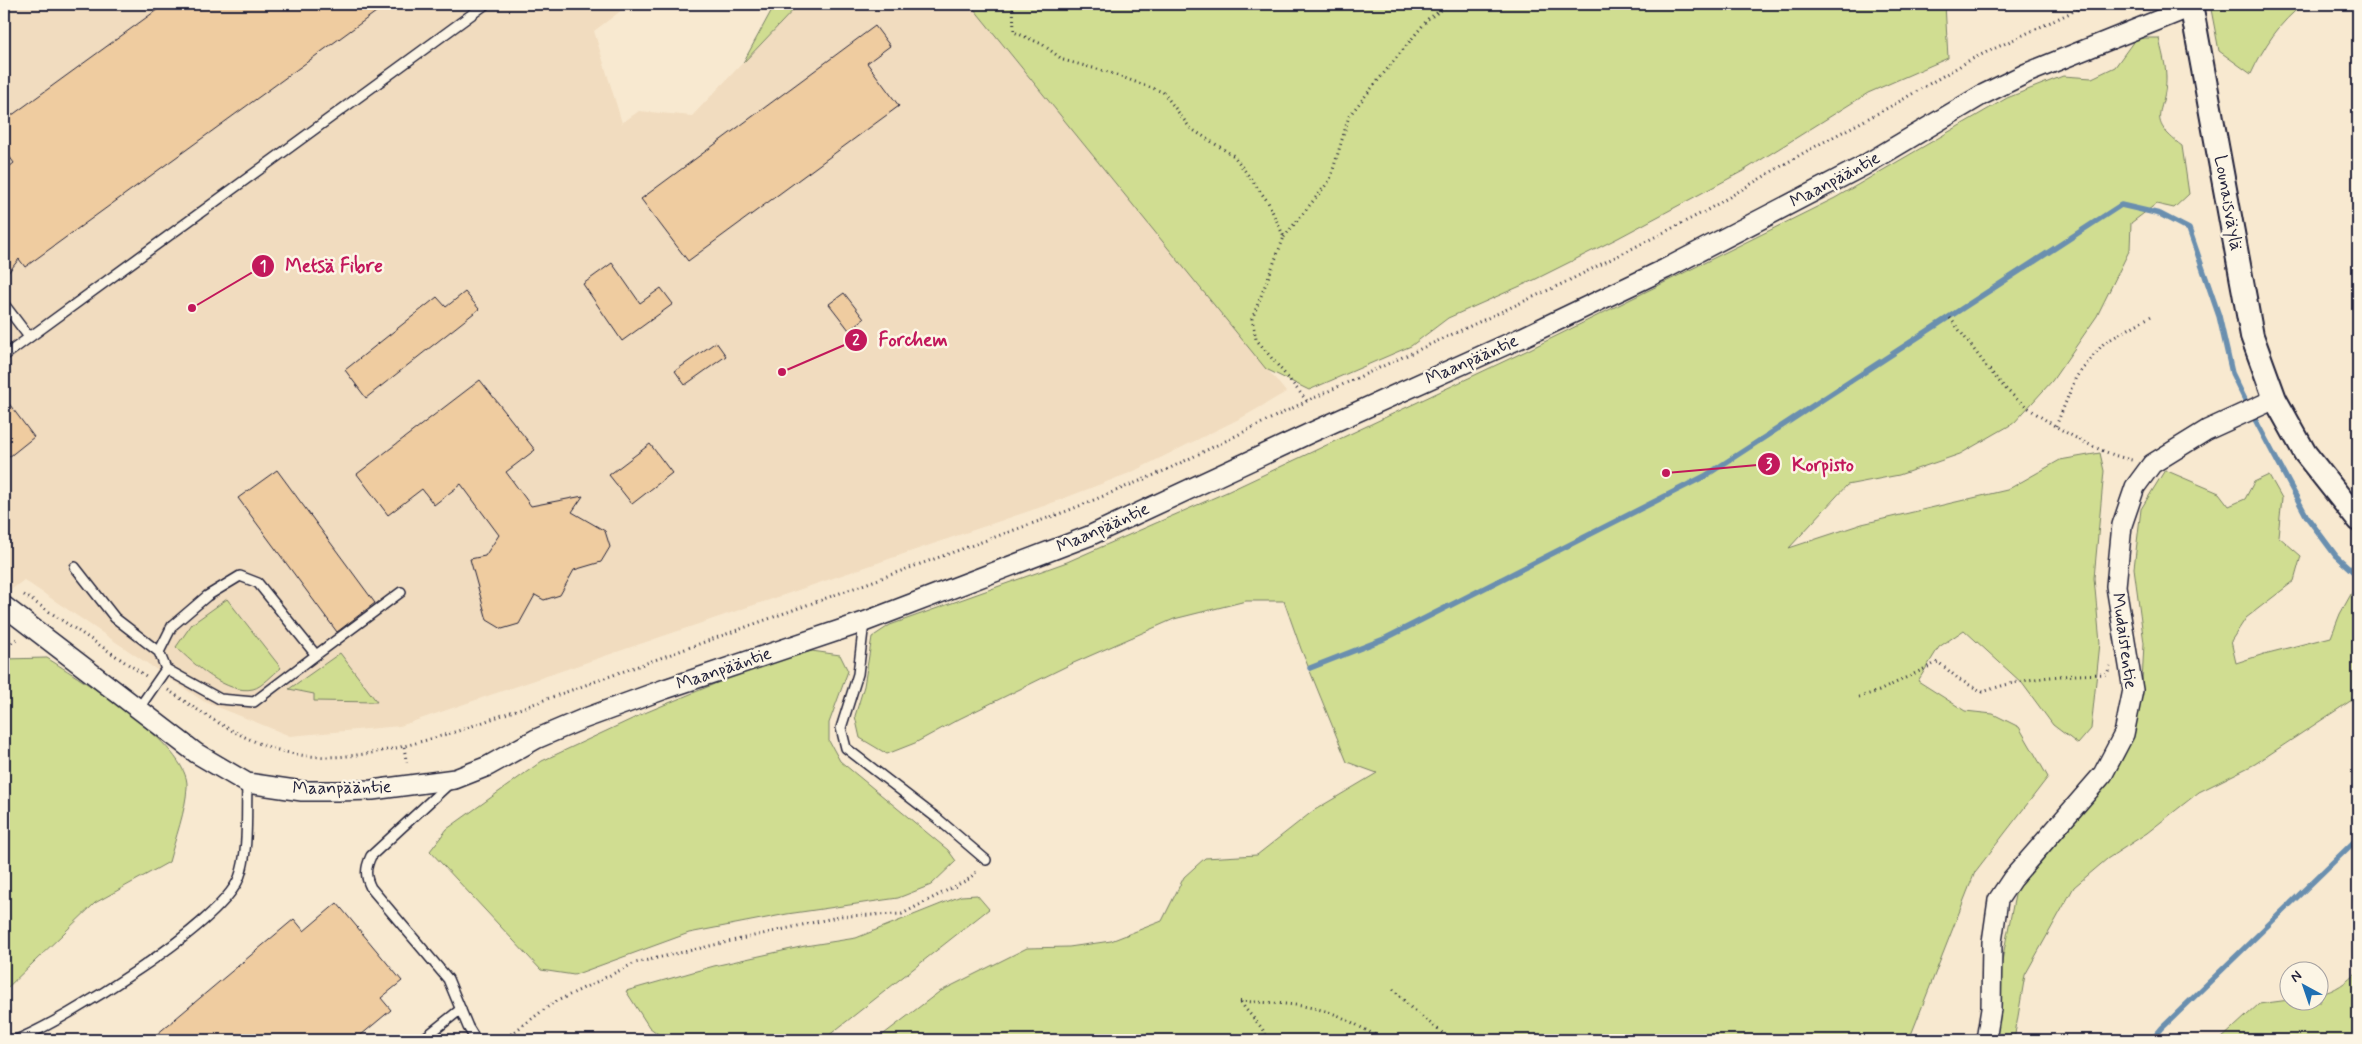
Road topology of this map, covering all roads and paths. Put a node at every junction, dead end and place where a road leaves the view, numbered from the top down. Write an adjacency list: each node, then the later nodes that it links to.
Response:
1 (486, 4): 10 (lane)
2 (1013, 4): 6 (path)
3 (1450, 4): 6 (path)
4 (2089, 4): 13 (path)
5 (2191, 5): 12 (street, Lounaisväylä); 23 (street, Maanpääntie)
6 (1284, 237): 13 (path)
7 (4, 304): 10 (lane)
8 (2153, 315): 14 (path)
9 (1950, 318): 14 (path)
10 (29, 338): 11 (lane)
11 (4, 356)
12 (2275, 398): 15 (street, Mudaistentie); 16 (street, Lounaisväylä)
13 (1307, 401): 28 (path)
14 (2056, 426): 15 (path)
15 (2152, 464): 24 (street, Mudaistentie)
16 (2358, 520)
17 (75, 567): 25 (lane)
18 (4, 583): 19 (path)
19 (16, 590)
20 (401, 592): 26 (lane)
21 (22, 594): 28 (path)
22 (4, 606): 30 (street, Maanpääntie)
23 (864, 622): 31 (street, Maanpääntie); 33 (lane)
24 (2123, 638): 29 (path); 43 (street, Mudaistentie)
25 (158, 652): 26 (lane); 27 (lane)
26 (316, 655): 27 (lane)
27 (166, 669): 28 (lane)
28 (157, 682): 30 (lane)
29 (1859, 697)
30 (139, 708): 32 (street, Maanpääntie)
31 (455, 778): 32 (street, Maanpääntie); 35 (lane)
32 (247, 782): 36 (lane)
33 (986, 860): 39 (path)
34 (1392, 989): 42 (path)
35 (461, 1009): 37 (lane); 38 (lane)
36 (16, 1040)
37 (422, 1040)
38 (476, 1040)
39 (503, 1040)
40 (1268, 1040): 41 (path)
41 (1388, 1040)
42 (1430, 1040)
43 (1986, 1040)

